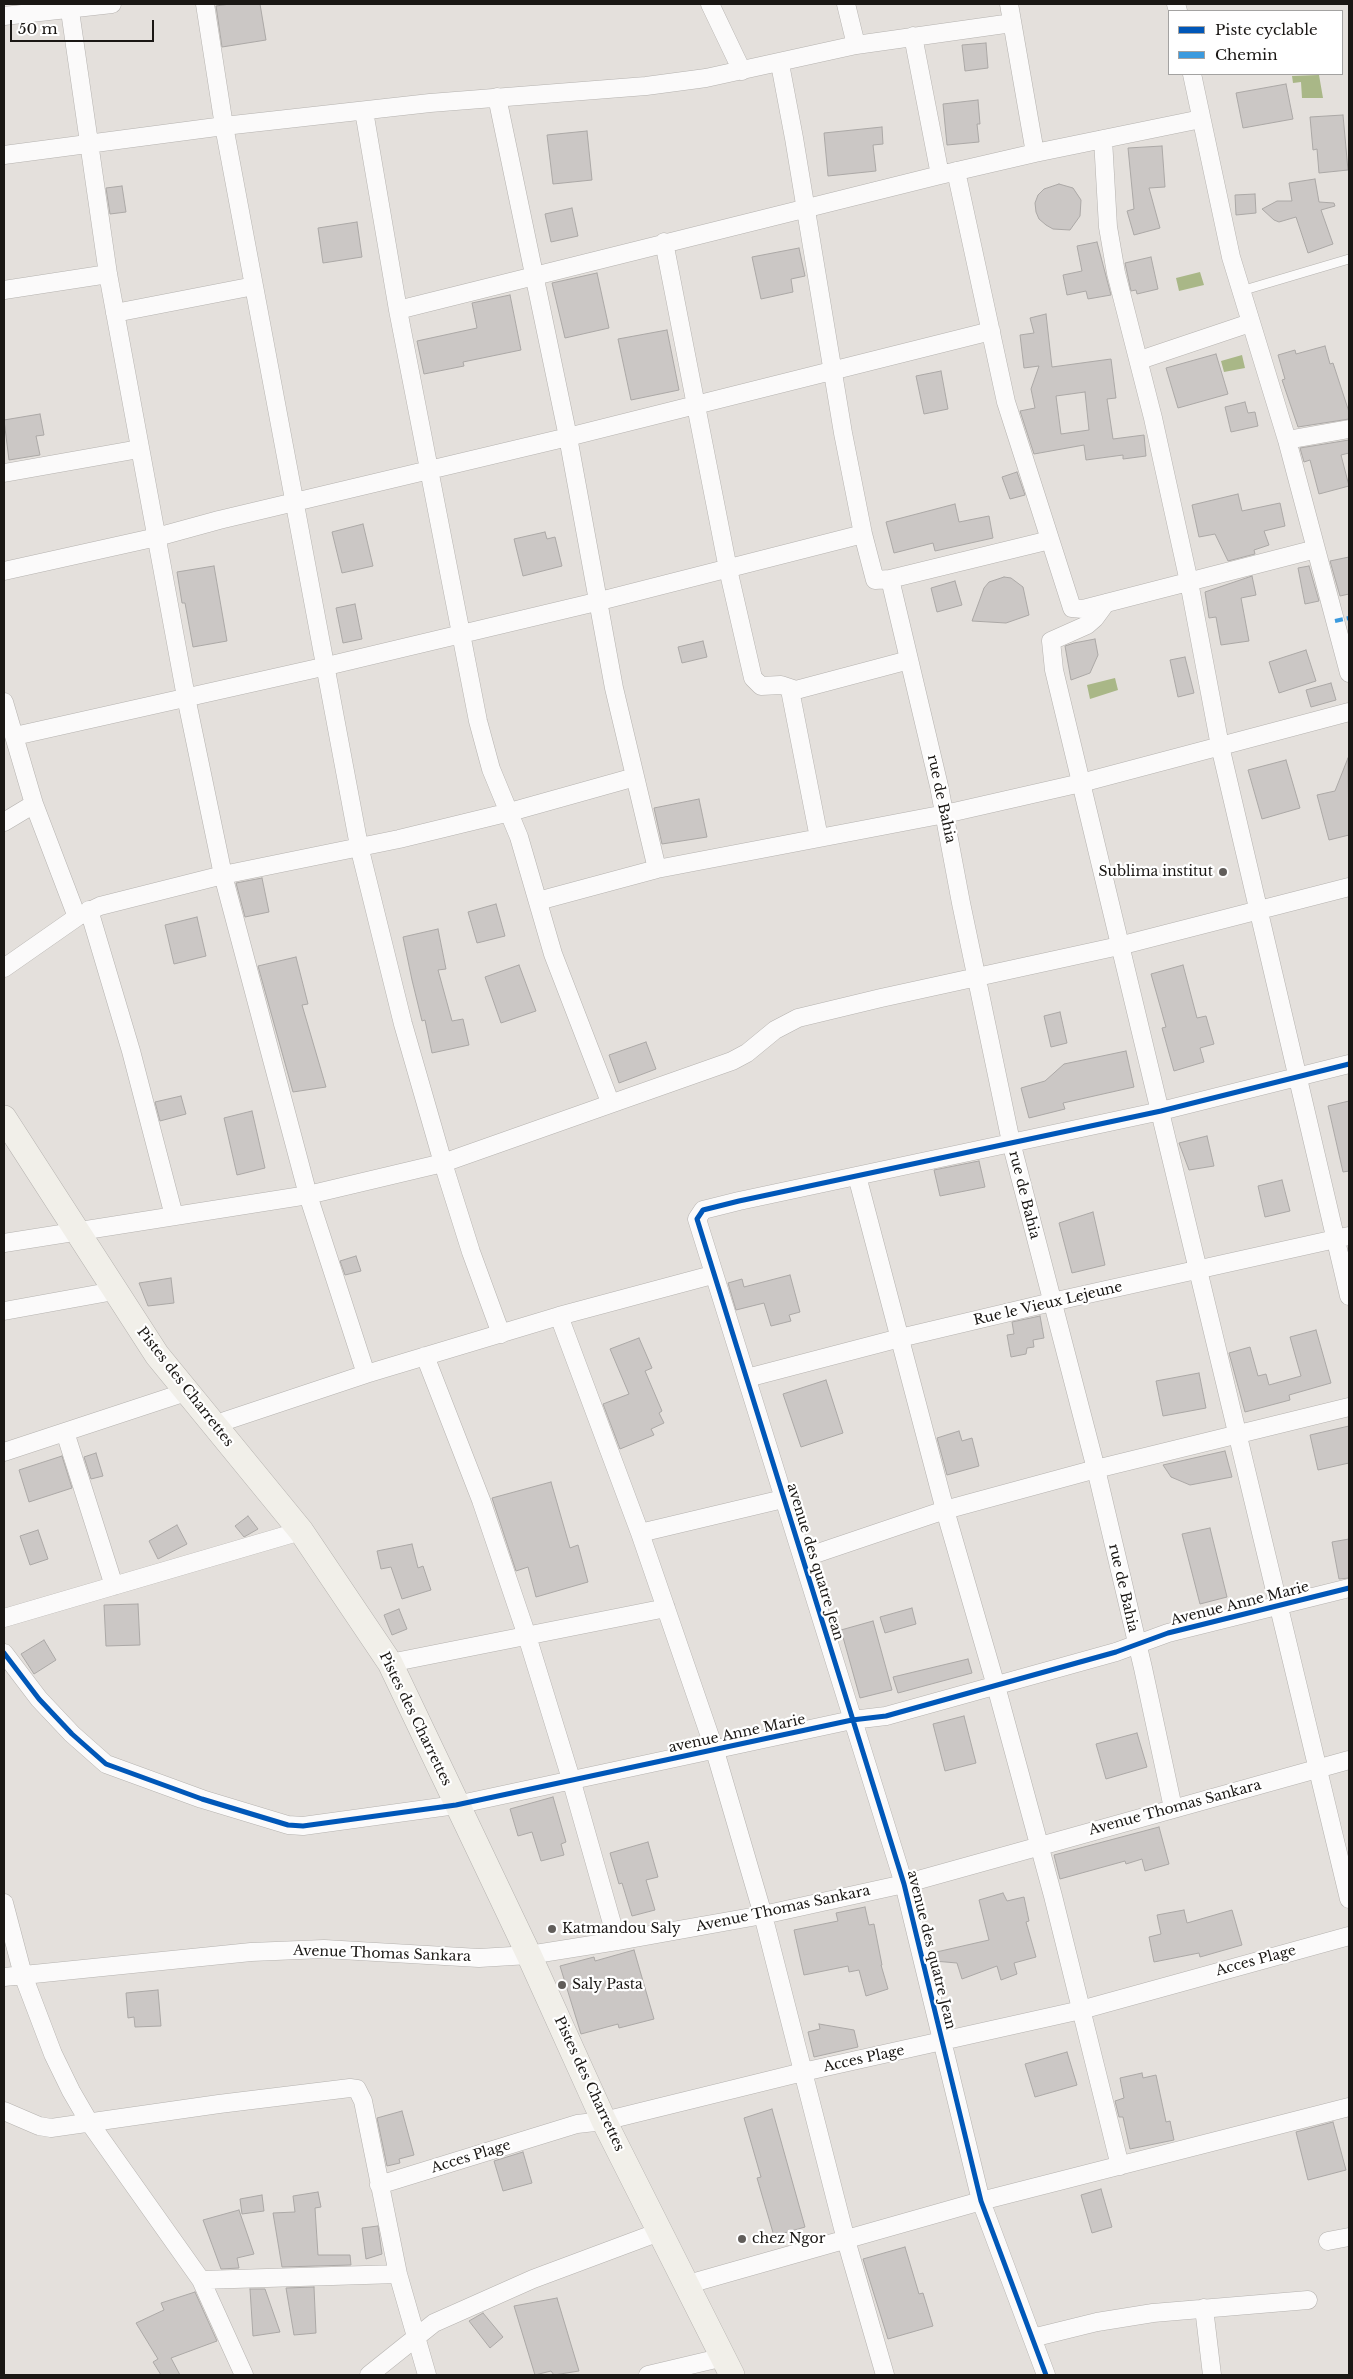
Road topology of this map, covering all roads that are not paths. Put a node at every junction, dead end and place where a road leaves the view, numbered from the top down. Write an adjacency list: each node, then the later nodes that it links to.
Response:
1 (112, 4): 6 (street)
2 (206, 4): 17 (street)
3 (710, 4): 12 (street)
4 (846, 4): 10 (street)
5 (1009, 4): 8 (street)
6 (69, 6): 7 (street); 19 (street)
7 (4, 16)
8 (1012, 23): 9 (street); 20 (street)
9 (912, 36): 10 (street); 22 (street)
10 (856, 45): 11 (street)
11 (780, 64): 12 (street); 23 (street)
12 (742, 71): 14 (street)
13 (1192, 75): 16 (street)
14 (498, 97): 15 (street); 27 (street)
15 (364, 111): 17 (street); 31 (street)
16 (1201, 119): 18 (street); 30 (street)
17 (224, 126): 19 (street); 28 (street)
18 (1103, 139): 20 (street); 35 (street)
19 (88, 143): 21 (street); 26 (street)
20 (1035, 153): 22 (street)
21 (4, 155)
22 (948, 173): 23 (street); 34 (street)
23 (806, 208): 24 (street); 36 (street)
24 (664, 242): 27 (street); 37 (street)
25 (1349, 259): 30 (lane)
26 (108, 274): 29 (street); 32 (street)
27 (534, 275): 31 (street); 39 (street)
28 (254, 286): 32 (street); 44 (street)
29 (4, 290)
30 (1241, 291): 33 (street)
31 (398, 310): 42 (street)
32 (115, 313): 41 (street)
33 (1250, 323): 35 (street); 40 (street)
34 (991, 331): 36 (street); 47 (street)
35 (1140, 360): 52 (street)
36 (831, 370): 37 (street); 45 (street)
37 (696, 406): 39 (street); 49 (street)
38 (1349, 429): 40 (street)
39 (568, 437): 42 (street); 53 (street)
40 (1286, 440): 48 (street)
41 (139, 449): 43 (street); 46 (street)
42 (429, 471): 44 (street); 55 (street)
43 (4, 473)
44 (294, 503): 46 (street); 57 (street)
45 (863, 534): 49 (street); 51 (street)
46 (157, 537): 50 (street); 60 (street)
47 (1050, 540): 51 (street); 54 (street)
48 (1316, 549): 52 (street); 58 (street)
49 (728, 569): 53 (street); 59 (street)
50 (4, 571)
51 (890, 579): 56 (street, rue de Bahia)
52 (1189, 582): 54 (street); 64 (street)
53 (596, 602): 55 (street); 65 (street)
54 (1106, 603): 66 (street)
55 (461, 633): 57 (street); 68 (street)
56 (909, 660): 59 (street); 69 (street, rue de Bahia)
57 (327, 666): 60 (street); 72 (street)
58 (1349, 673)
59 (796, 690): 71 (street)
60 (186, 697): 63 (street); 74 (street)
61 (4, 702): 63 (street)
62 (1349, 712): 64 (street)
63 (15, 736): 67 (street)
64 (1220, 746): 66 (street); 77 (street)
65 (635, 777): 68 (street); 73 (street)
66 (1081, 783): 69 (street); 79 (street)
67 (34, 804): 70 (street); 78 (street)
68 (510, 812): 72 (street); 76 (street)
69 (945, 814): 71 (street); 81 (street, rue de Bahia)
70 (4, 822)
71 (819, 838): 73 (street)
72 (359, 846): 74 (street); 88 (street)
73 (657, 869): 76 (street)
74 (223, 875): 78 (street); 90 (street)
75 (1349, 887): 77 (street)
76 (538, 901): 84 (street)
77 (1260, 911): 79 (street); 83 (street)
78 (83, 914): 80 (street); 91 (street)
79 (1119, 946): 81 (street); 85 (street)
80 (4, 968)
81 (976, 978): 84 (street); 87 (street, rue de Bahia)
82 (1349, 1064): 83 (street)
83 (1297, 1078): 85 (street); 93 (street)
84 (610, 1102): 88 (street)
85 (1162, 1111): 87 (street); 95 (street)
86 (4, 1118): 92 (main road, Pistes des Charrettes)
87 (1011, 1142): 89 (street); 99 (street, rue de Bahia)
88 (443, 1163): 90 (street); 102 (street)
89 (857, 1176): 96 (street, avenue des quatre Jean); 103 (street)
90 (308, 1195): 91 (street); 105 (street)
91 (174, 1216): 92 (street)
92 (76, 1231): 94 (street); 97 (main road, Pistes des Charrettes)
93 (1342, 1238): 95 (street, Rue le Vieux Lejeune); 98 (street)
94 (4, 1243)
95 (1198, 1271): 99 (street, Rue le Vieux Lejeune); 111 (street)
96 (712, 1275): 101 (street); 106 (street, avenue des quatre Jean)
97 (114, 1291): 100 (street); 107 (main road, Pistes des Charrettes)
98 (1349, 1296)
99 (1052, 1302): 103 (street, Rue le Vieux Lejeune); 113 (street, rue de Bahia)
100 (4, 1310)
101 (559, 1316): 102 (street); 117 (street)
102 (501, 1334): 104 (street)
103 (900, 1338): 106 (street, Rue le Vieux Lejeune); 115 (street)
104 (425, 1356): 105 (street); 124 (street)
105 (366, 1374): 109 (street)
106 (748, 1378): 114 (street, avenue des quatre Jean)
107 (186, 1392): 109 (main road, Pistes des Charrettes); 110 (street)
108 (1349, 1408): 111 (street)
109 (213, 1425): 116 (main road, Pistes des Charrettes)
110 (65, 1432): 112 (street); 119 (street)
111 (1236, 1434): 113 (street); 121 (street)
112 (4, 1452)
113 (1096, 1469): 115 (street); 125 (street, rue de Bahia)
114 (784, 1499): 117 (street); 118 (street, avenue des quatre Jean)
115 (945, 1510): 118 (street); 128 (street)
116 (301, 1532): 119 (street); 127 (main road, Pistes des Charrettes)
117 (640, 1533): 122 (street)
118 (803, 1558): 129 (street, avenue des quatre Jean)
119 (114, 1586): 123 (street)
120 (1349, 1588): 121 (street, Avenue Anne Marie)
121 (1278, 1606): 125 (street, Avenue Anne Marie); 132 (street)
122 (666, 1608): 124 (street); 130 (street)
123 (4, 1618)
124 (527, 1636): 127 (street); 133 (street)
125 (1136, 1644): 128 (street, avenue Anne Marie); 135 (street, rue de Bahia)
126 (4, 1653): 134 (street, avenue Anne Marie)
127 (390, 1663): 134 (main road, Pistes des Charrettes)
128 (996, 1686): 129 (street, avenue Anne Marie); 136 (street)
129 (852, 1720): 130 (street, avenue Anne Marie); 137 (street, avenue des quatre Jean)
130 (715, 1751): 133 (street, avenue Anne Marie); 140 (street)
131 (1349, 1760): 132 (street, Avenue Thomas Sankara)
132 (1317, 1770): 135 (street, Avenue Thomas Sankara); 138 (street)
133 (571, 1779): 134 (street, avenue Anne Marie); 142 (street)
134 (456, 1805): 143 (main road, Pistes des Charrettes)
135 (1173, 1808): 136 (street, Avenue Thomas Sankara)
136 (1038, 1845): 137 (street, Avenue Thomas Sankara); 146 (street)
137 (904, 1884): 140 (street, Avenue Thomas Sankara); 147 (street, avenue des quatre Jean)
138 (1349, 1899)
139 (4, 1903): 144 (street)
140 (763, 1915): 142 (street, Avenue Thomas Sankara); 148 (street)
141 (1349, 1936): 146 (street, Acces Plage)
142 (617, 1941): 143 (street, Avenue Thomas Sankara)
143 (529, 1955): 144 (street, Avenue Thomas Sankara); 151 (main road, Pistes des Charrettes)
144 (22, 1975): 145 (street, Avenue Thomas Sankara); 152 (street)
145 (4, 1977)
146 (1081, 2010): 147 (street, Acces Plage); 153 (street)
147 (943, 2042): 148 (street, Acces Plage); 155 (street, avenue des quatre Jean)
148 (803, 2072): 151 (street, Acces Plage); 158 (street)
149 (1349, 2107): 153 (street)
150 (4, 2111): 152 (street)
151 (604, 2121): 154 (street, Acces Plage); 156 (main road, Pistes des Charrettes)
152 (89, 2122): 154 (street); 161 (street)
153 (1120, 2166): 155 (street)
154 (379, 2186): 160 (street)
155 (982, 2201): 158 (street); 166 (street, avenue des quatre Jean)
156 (659, 2232): 162 (main road, Pistes des Charrettes); 165 (street)
157 (1349, 2237): 159 (street)
158 (846, 2240): 162 (street); 172 (street)
159 (1328, 2241)
160 (398, 2274): 161 (street); 165 (street)
161 (202, 2280): 168 (street)
162 (686, 2285): 167 (main road, Pistes des Charrettes)
163 (1308, 2300): 164 (street)
164 (1204, 2308): 166 (street); 174 (street)
165 (415, 2337): 169 (street); 170 (street)
166 (1032, 2338): 173 (street, avenue des quatre Jean)
167 (728, 2366): 171 (street)
168 (244, 2375)
169 (370, 2375)
170 (426, 2375)
171 (648, 2375)
172 (885, 2375)
173 (1046, 2375)
174 (1212, 2375)

